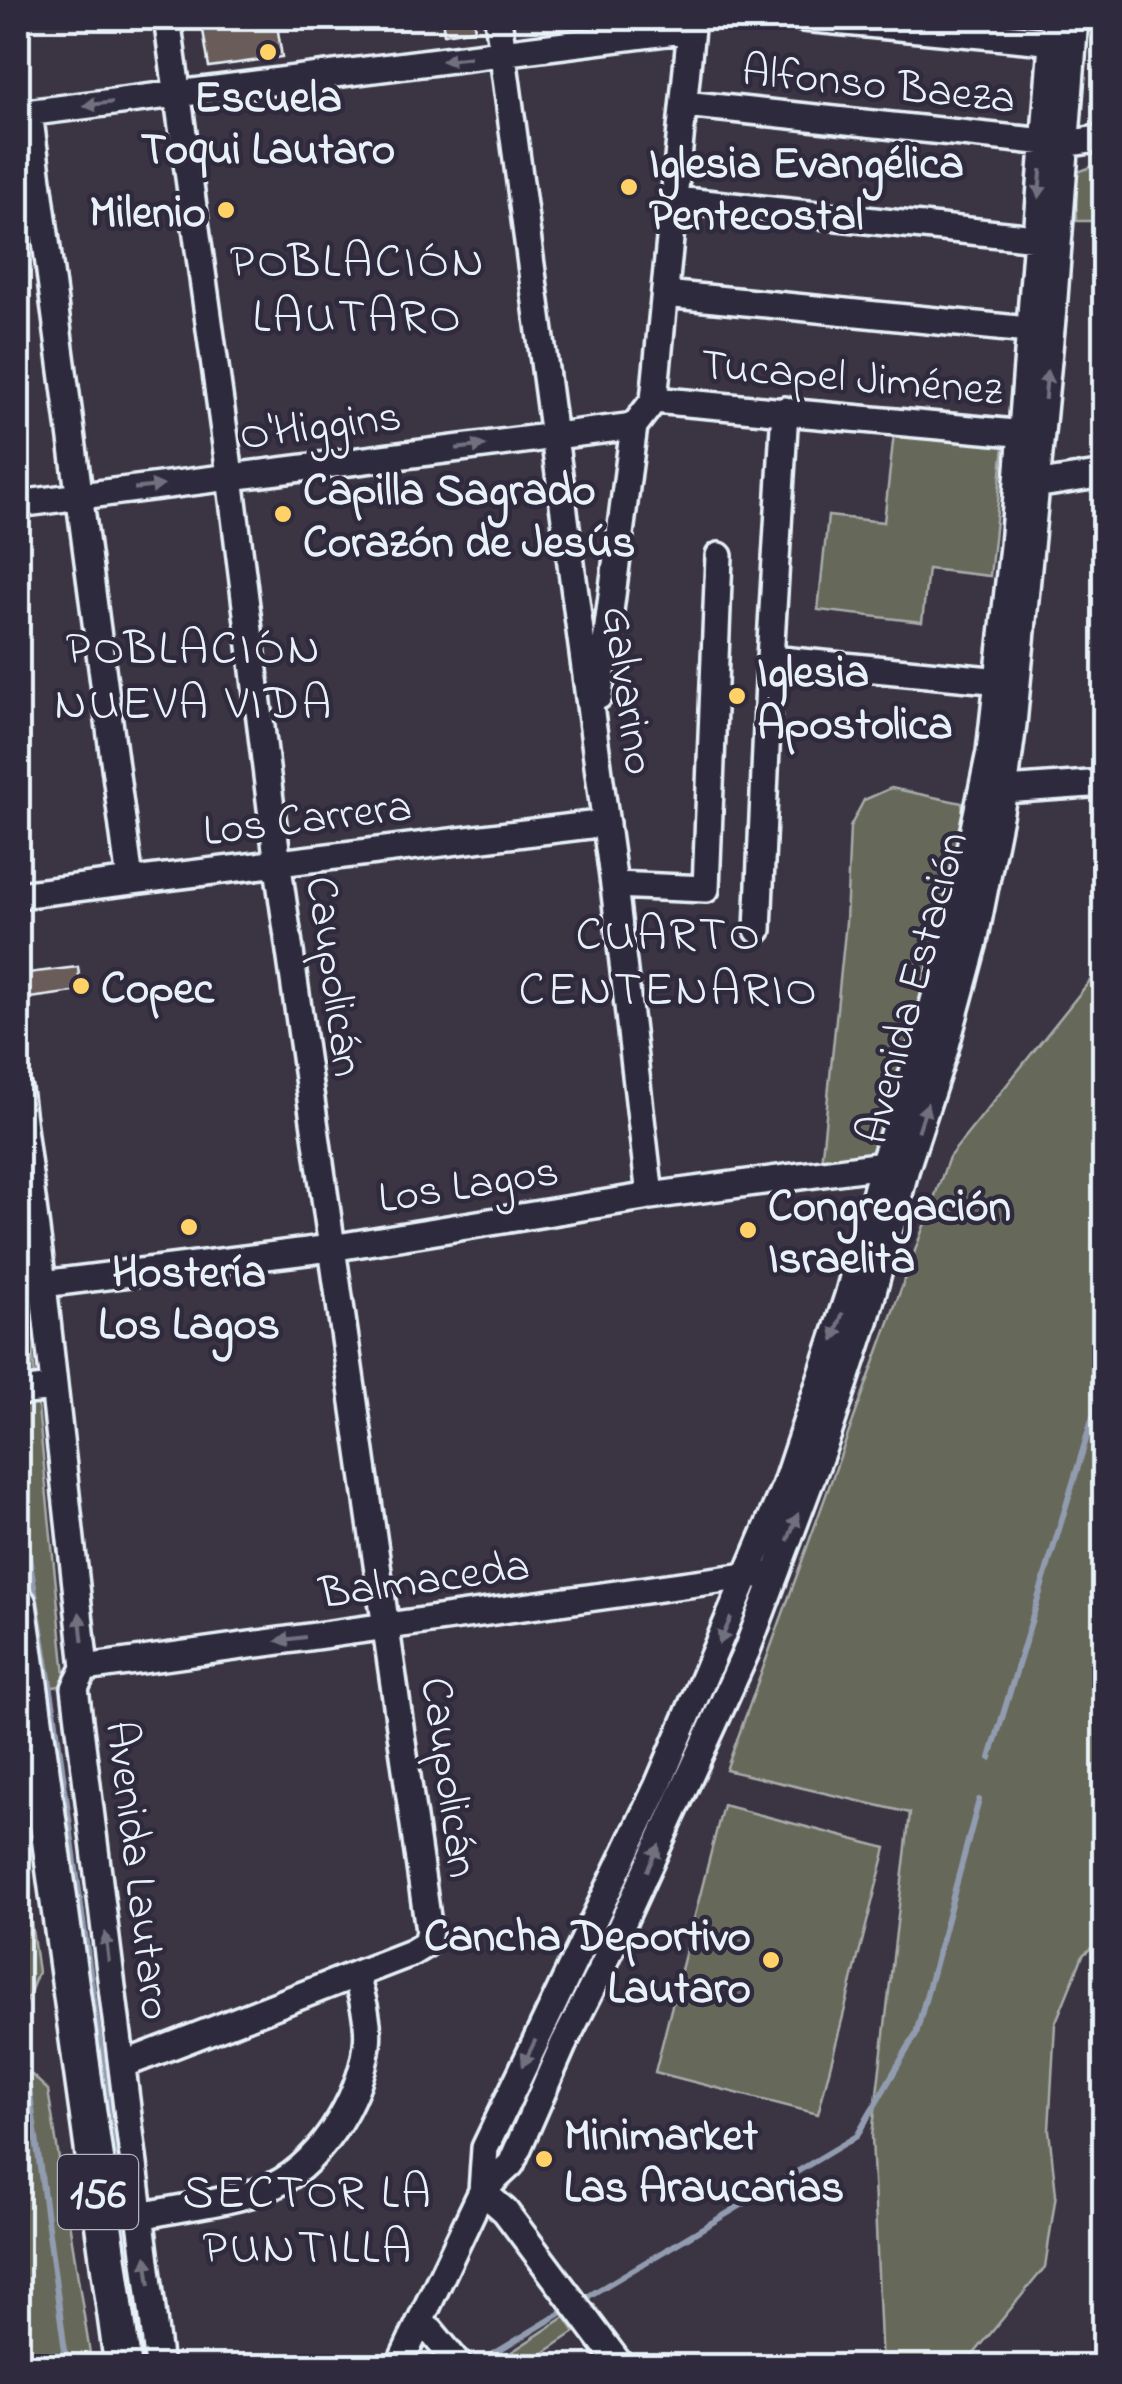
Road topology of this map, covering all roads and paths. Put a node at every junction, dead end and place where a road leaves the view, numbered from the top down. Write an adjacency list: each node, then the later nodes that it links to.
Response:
1 (168, 18): 8 (street, Caupolicán)
2 (498, 18): 7 (street, Galvarino)
3 (803, 18): 6 (street)
4 (1075, 18): 6 (street, Avenida Estación)
5 (692, 23): 7 (street); 9 (street)
6 (1059, 35): 12 (street, Avenida Estación)
7 (502, 53): 8 (street, one-way to 8); 21 (street, Galvarino)
8 (179, 94): 10 (street, one-way to 10); 23 (street, Caupolicán)
9 (684, 104): 12 (street, Alfonso Baeza); 13 (street)
10 (23, 113): 25 (street)
11 (1104, 138): 12 (street, Alfonso Baeza)
12 (1055, 143): 14 (street, Avenida Estación, one-way to 14); 20 (street, Avenida Estación, one-way to 12)
13 (676, 200): 14 (street); 15 (street)
14 (1036, 238): 16 (street, Avenida Estación)
15 (666, 294): 16 (street); 17 (street)
16 (1028, 330): 20 (street, Avenida Estación)
17 (654, 400): 18 (street, Tucapel Jiménez); 19 (street)
18 (786, 410): 20 (street, Tucapel Jiménez); 28 (street)
19 (634, 426): 21 (street, O'Higgins); 30 (street)
20 (1032, 434): 24 (street, Avenida Estación)
21 (554, 436): 23 (street, O'Higgins, one-way to 21); 30 (street, Galvarino)
22 (1104, 474): 24 (street)
23 (230, 477): 25 (street, O'Higgins, one-way to 23); 34 (street, Caupolicán)
24 (1026, 486): 29 (street, Avenida Estación)
25 (79, 496): 26 (street, O'Higgins); 35 (street)
26 (18, 504)
27 (719, 556): 36 (street)
28 (770, 660): 29 (street); 38 (street)
29 (1007, 682): 32 (street, Avenida Estación)
30 (594, 732): 33 (street, Galvarino)
31 (1104, 783): 32 (street)
32 (993, 791): 40 (street, Avenida Estación)
33 (606, 822): 34 (street, Los Carrera); 36 (street, Galvarino)
34 (278, 861): 35 (street, Los Carrera); 42 (street, Caupolicán)
35 (130, 882): 37 (street, Los Carrera)
36 (614, 885): 41 (street, Galvarino)
37 (18, 895)
38 (758, 930)
39 (18, 1089): 43 (street, Avenida Lautaro)
40 (894, 1166): 41 (street, Los Lagos); 46 (street, Avenida Estación)
41 (650, 1196): 42 (street, Los Lagos)
42 (331, 1248): 43 (street, Los Lagos); 48 (street, Caupolicán)
43 (43, 1284): 44 (street, Avenida Lautaro)
44 (54, 1388): 45 (street); 49 (street, Avenida Lautaro, one-way to 44)
45 (18, 1392)
46 (763, 1574): 48 (street, Balmaceda); 50 (street, Avenida Estación, one-way to 50); 51 (street, Avenida Estación)
47 (18, 1604): 59 (highway, 156)
48 (387, 1626): 49 (street, Balmaceda, one-way to 49); 53 (street, Caupolicán)
49 (85, 1668): 54 (street, Avenida Lautaro, one-way to 49)
50 (690, 1712): 51 (street); 55 (street, Avenida Estación, one-way to 55)
51 (716, 1721): 55 (street, Avenida Estación, one-way to 51)
52 (18, 1762): 58 (highway, 156)
53 (356, 1976): 54 (street); 56 (street)
54 (122, 2065): 56 (street, Avenida Lautaro)
55 (482, 2192): 57 (street, Avenida Estación); 63 (street)
56 (141, 2216): 60 (street, Avenida Lautaro, one-way to 56)
57 (420, 2323): 61 (street, Avenida Estación); 62 (street)
58 (102, 2366)
59 (124, 2366)
60 (160, 2366)
61 (399, 2366)
62 (460, 2366)
63 (621, 2366)

